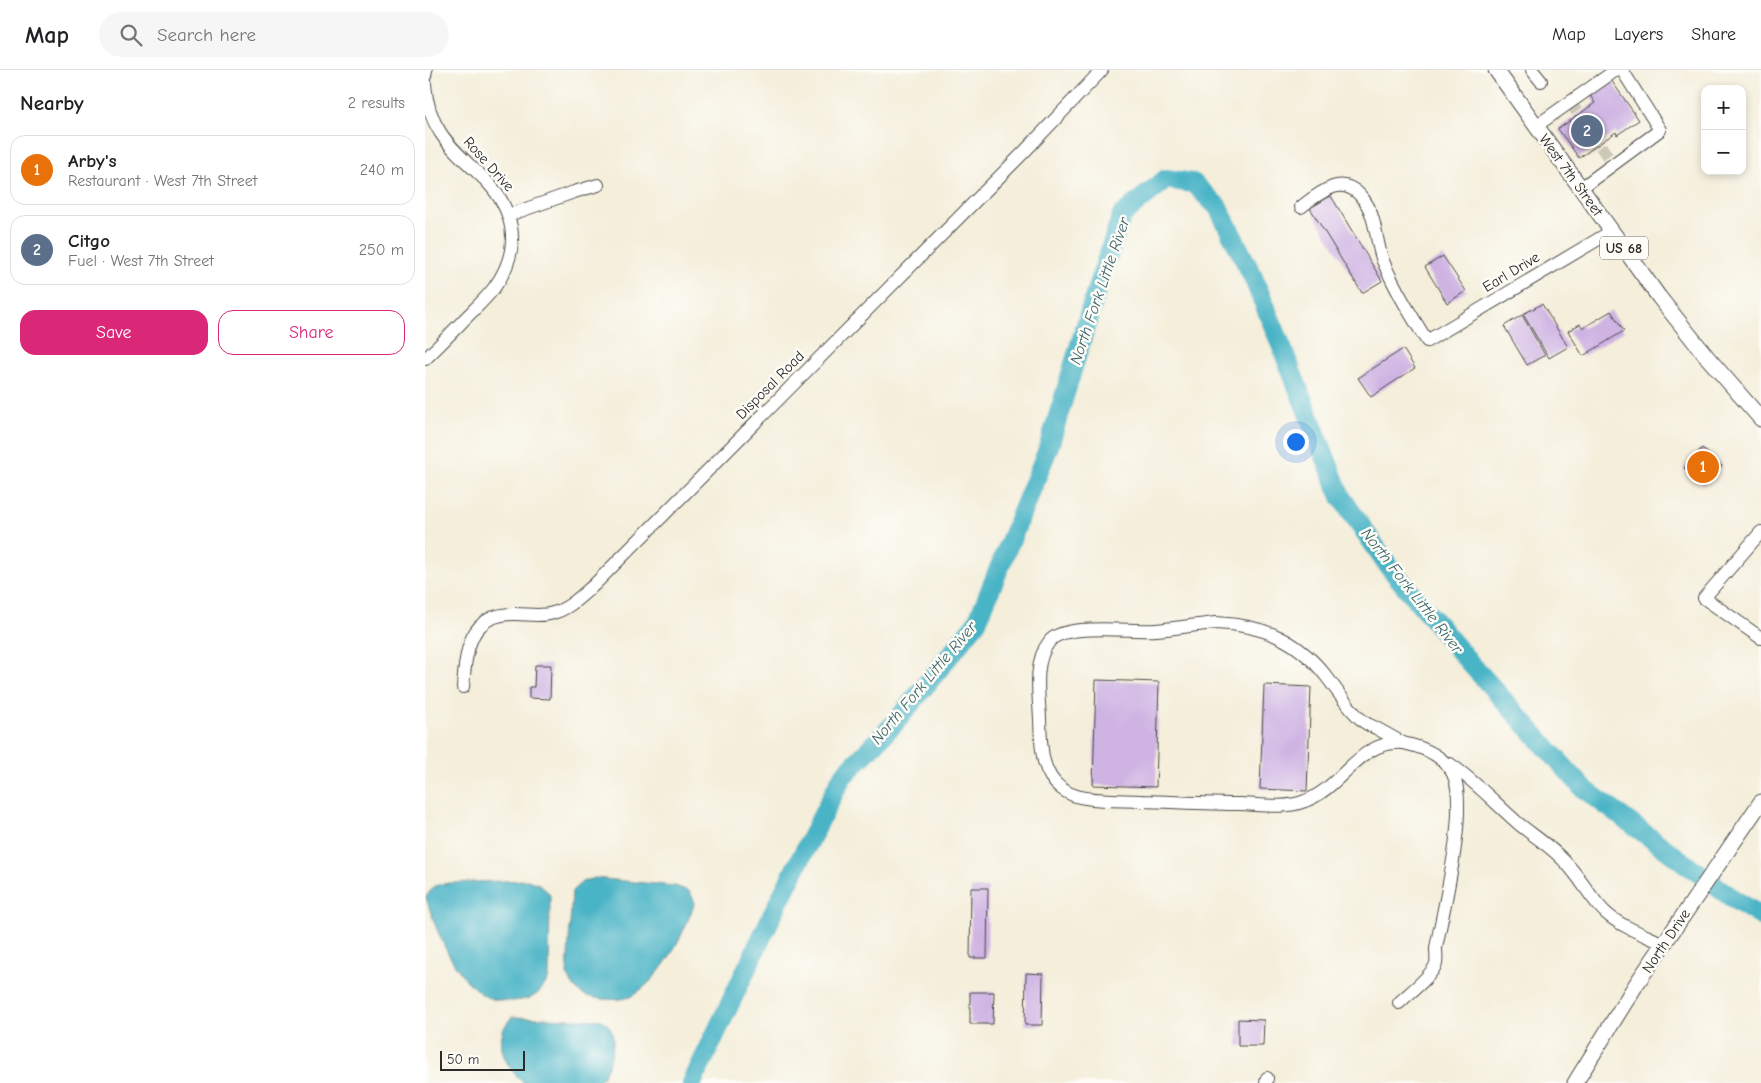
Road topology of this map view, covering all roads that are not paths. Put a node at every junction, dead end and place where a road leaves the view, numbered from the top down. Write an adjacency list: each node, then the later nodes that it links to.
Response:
1 (426, 70): 7 (street)
2 (1102, 70): 20 (street, Disposal Road)
3 (1496, 70): 10 (main road, West 7th Street / US 68)
4 (1532, 70): 8 (street)
5 (1616, 70): 10 (street)
6 (1622, 70): 12 (street)
7 (425, 76)
8 (1541, 81)
9 (425, 84): 14 (street, Rose Drive)
10 (1536, 126): 12 (main road, West 7th Street / US 68)
11 (598, 185): 14 (street)
12 (1581, 188): 15 (main road, West 7th Street / US 68)
13 (1301, 207): 15 (street, Earl Drive)
14 (509, 215): 16 (street, Rose Drive)
15 (1612, 231): 17 (main road, West 7th Street / US 68)
16 (425, 359)
17 (1761, 419)
18 (1761, 532): 19 (street)
19 (1761, 638)
20 (463, 687)
21 (1403, 743): 21 (street); 22 (street)
22 (1443, 760): 24 (street); 25 (street)
23 (1761, 802): 24 (main road, North Drive)
24 (1664, 944): 26 (main road, North Drive)
25 (1399, 1003)
26 (1575, 1083)

